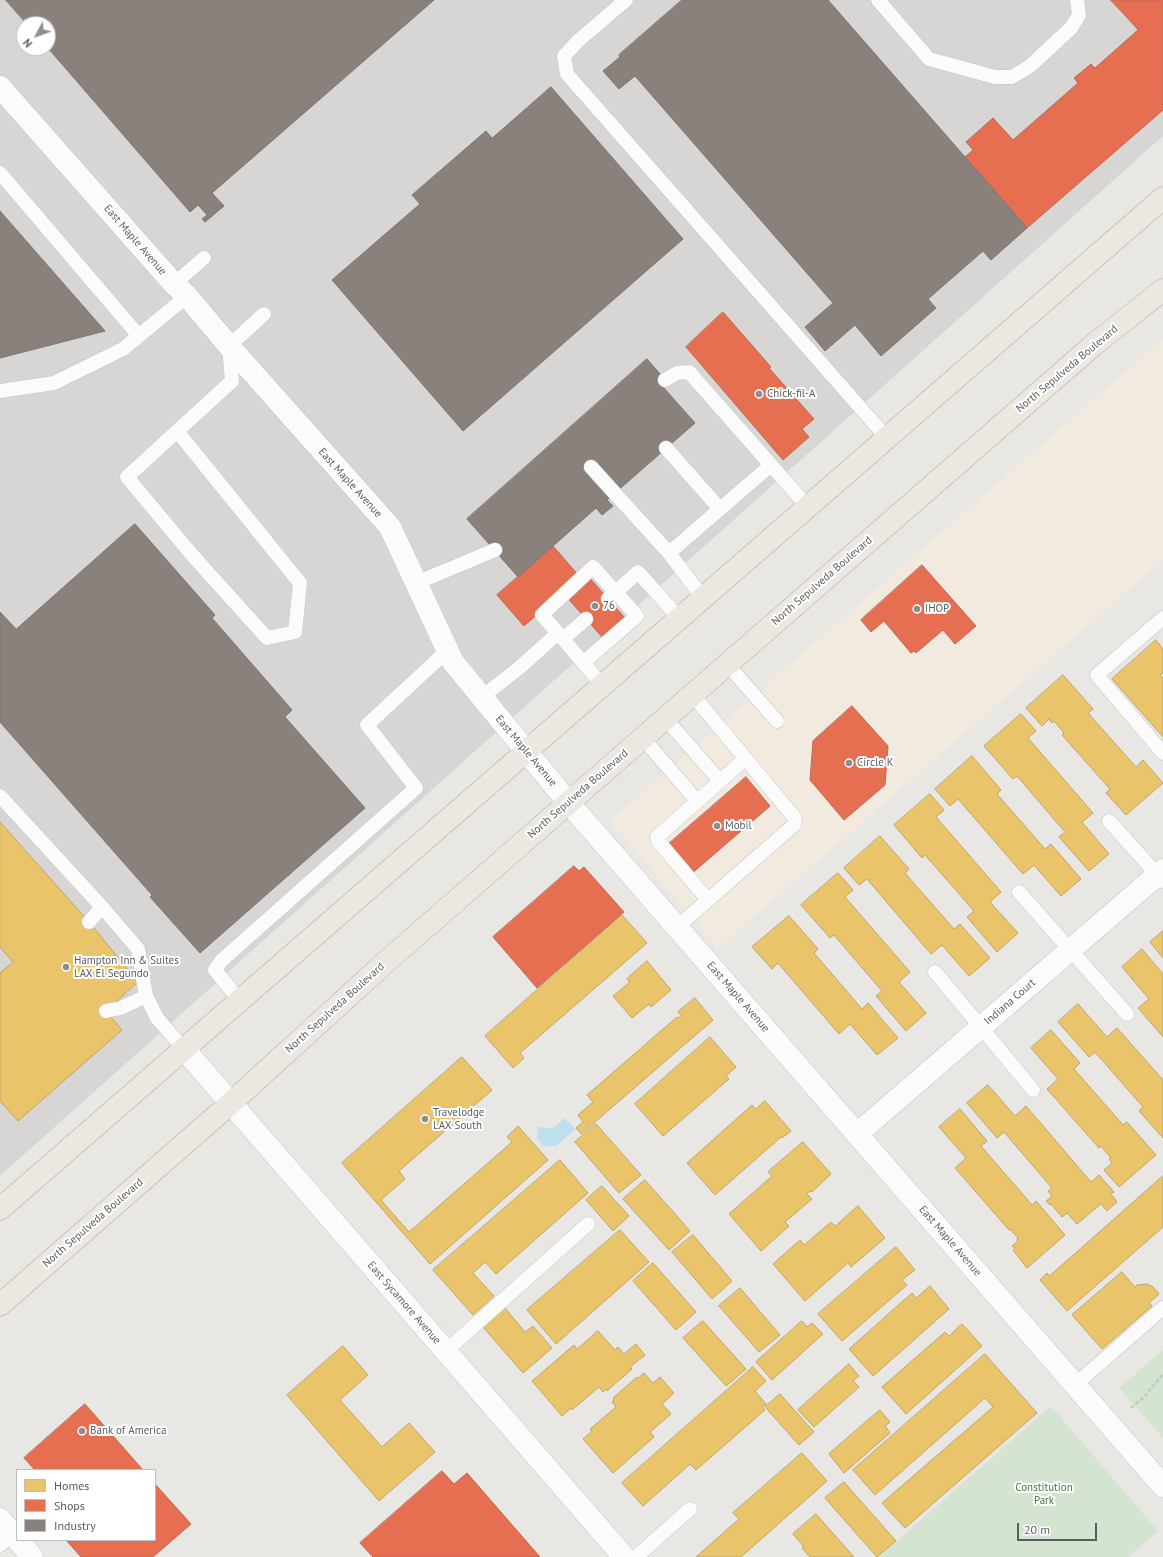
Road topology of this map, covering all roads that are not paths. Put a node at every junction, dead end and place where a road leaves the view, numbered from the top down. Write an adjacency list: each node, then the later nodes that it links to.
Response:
1 (626, 0): 16 (lane)
2 (878, 0): 3 (lane)
3 (1077, 0)
4 (0, 87): 8 (street, East Maple Avenue)
5 (0, 173): 11 (lane)
6 (1163, 198): 16 (highway)
7 (204, 258): 8 (lane)
8 (181, 290): 11 (lane); 12 (street, East Maple Avenue)
9 (1163, 290): 33 (highway, North Sepulveda Boulevard)
10 (264, 314): 12 (lane)
11 (139, 336): 14 (lane)
12 (229, 346): 15 (lane); 24 (street, East Maple Avenue)
13 (665, 380): 18 (lane)
14 (0, 391)
15 (177, 431): 15 (lane)
16 (887, 438): 20 (highway)
17 (666, 448): 21 (lane)
18 (771, 465): 20 (lane); 21 (lane)
19 (590, 467): 23 (lane)
20 (808, 507): 26 (highway)
21 (720, 509): 23 (lane)
22 (495, 550): 24 (lane)
23 (669, 553): 26 (lane)
24 (416, 583): 31 (street, East Maple Avenue)
25 (612, 596): 29 (lane); 30 (lane); 32 (lane)
26 (703, 598): 29 (highway)
27 (1163, 618): 41 (lane)
28 (586, 619): 30 (lane)
29 (680, 619): 34 (highway)
30 (560, 636): 32 (lane); 36 (lane)
31 (447, 650): 36 (street, East Maple Avenue); 57 (lane)
32 (584, 663): 34 (lane)
33 (727, 664): 35 (highway, North Sepulveda Boulevard); 38 (lane)
34 (603, 686): 40 (highway)
35 (692, 694): 37 (highway, North Sepulveda Boulevard); 42 (lane)
36 (482, 697): 40 (street, East Maple Avenue)
37 (665, 718): 39 (highway, North Sepulveda Boulevard); 43 (lane)
38 (777, 721)
39 (642, 737): 45 (lane); 46 (highway, North Sepulveda Boulevard)
40 (527, 752): 46 (street, East Maple Avenue); 57 (highway)
41 (1163, 753)
42 (745, 759): 43 (lane); 50 (lane)
43 (720, 781): 45 (lane)
44 (0, 796): 51 (lane)
45 (697, 801): 50 (lane)
46 (568, 802): 53 (street, East Maple Avenue); 63 (highway, North Sepulveda Boulevard)
47 (1108, 821): 48 (lane)
48 (1161, 875): 54 (street, Indiana Court)
49 (1019, 892): 54 (lane)
50 (708, 900): 53 (lane)
51 (102, 907): 52 (lane); 56 (lane)
52 (89, 922)
53 (677, 927): 64 (street, East Maple Avenue)
54 (1071, 949): 59 (lane); 60 (street, Indiana Court)
55 (935, 972): 60 (lane)
56 (146, 996): 58 (lane); 61 (lane)
57 (240, 1001): 61 (highway)
58 (106, 1011)
59 (1127, 1014)
60 (980, 1028): 62 (lane); 64 (street, Indiana Court)
61 (184, 1049): 63 (street, East Sycamore Avenue); 65 (highway)
62 (1033, 1090)
63 (231, 1103): 67 (highway, North Sepulveda Boulevard); 69 (street, East Sycamore Avenue)
64 (857, 1134): 70 (street, East Maple Avenue)
65 (0, 1209)
66 (588, 1224): 69 (lane)
67 (0, 1305)
68 (1163, 1308): 70 (lane)
69 (446, 1351): 75 (street, East Sycamore Avenue)
70 (1076, 1384): 71 (street, East Maple Avenue)
71 (1163, 1486)
72 (690, 1509): 76 (lane)
73 (10, 1535): 74 (street)
74 (32, 1557)
75 (624, 1557)
76 (636, 1557)

